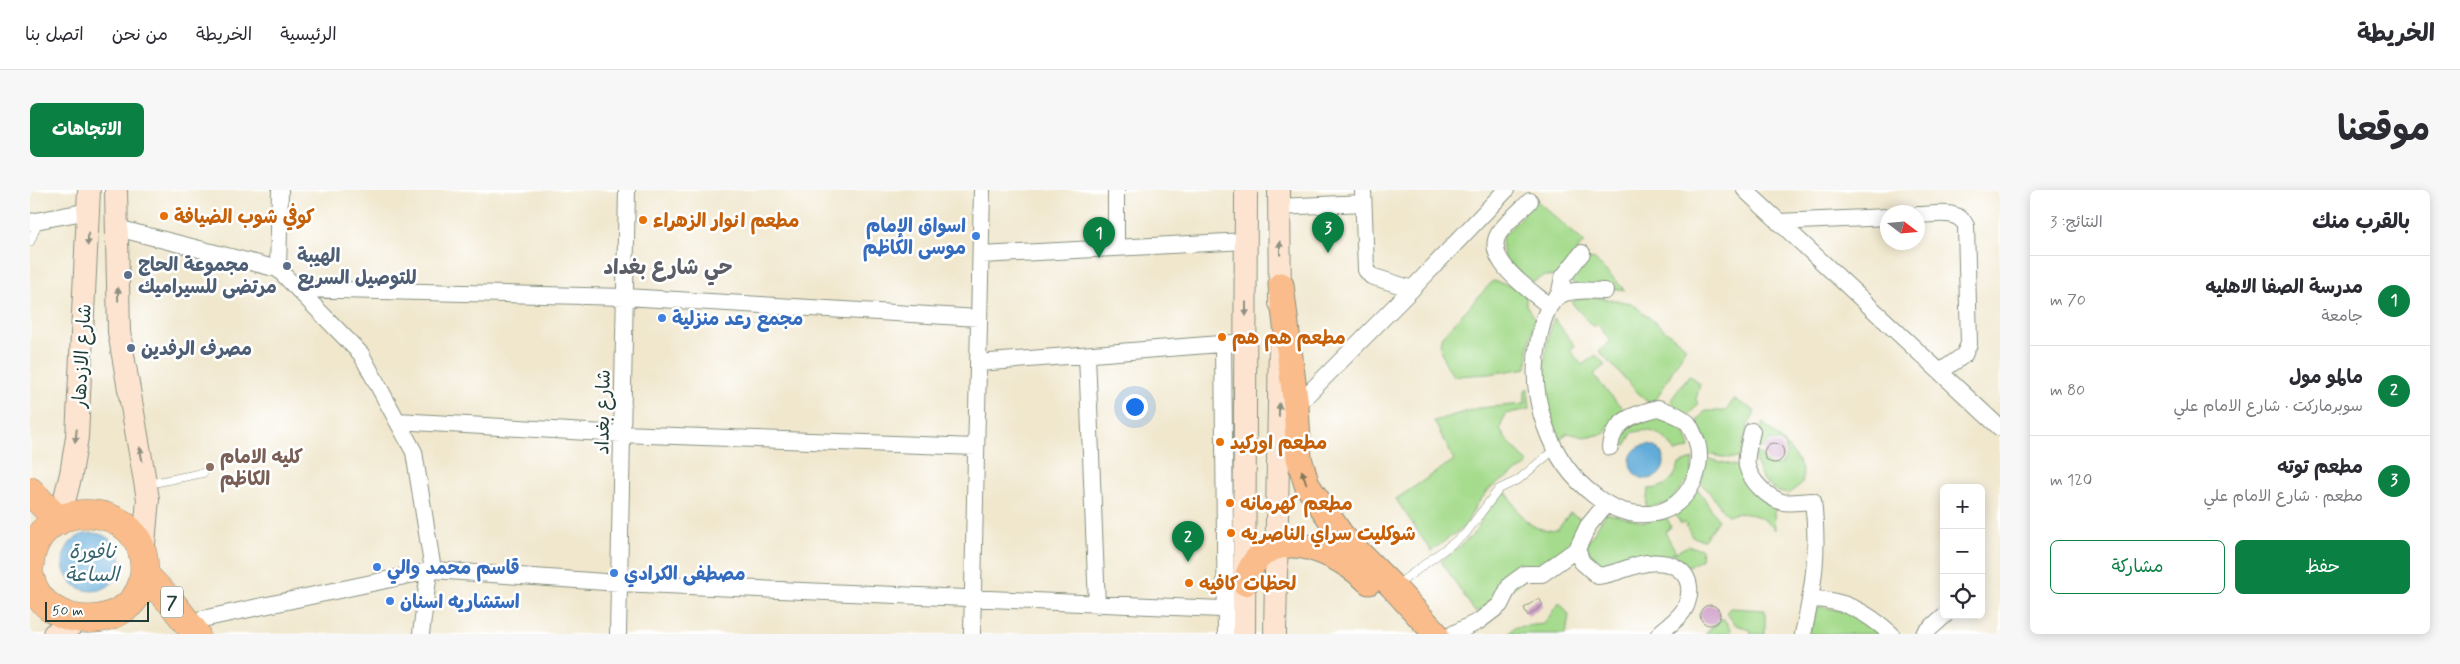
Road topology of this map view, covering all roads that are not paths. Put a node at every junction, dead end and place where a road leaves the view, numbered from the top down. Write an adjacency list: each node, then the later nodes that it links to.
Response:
1 (116, 190): 17 (main road)
2 (280, 190): 23 (street)
3 (627, 190): 28 (street, شارع بغداد)
4 (982, 190): 22 (street)
5 (1116, 190): 20 (street)
6 (1246, 190): 18 (main road)
7 (1506, 190): 25 (street)
8 (1745, 190): 16 (street)
9 (1363, 196): 10 (street); 25 (street)
10 (1279, 198): 24 (main road, one-way to 10)
11 (89, 200): 15 (street); 50 (main road, شارع الازدهار, one-way to 50)
12 (1530, 201): 29 (street)
13 (1925, 215): 35 (street)
14 (1880, 217): 16 (street)
15 (34, 221): 19 (lane)
16 (1778, 222): 35 (street)
17 (117, 228): 23 (street); 47 (main road, one-way to 17)
18 (1246, 241): 20 (street); 31 (main road, one-way to 31)
19 (30, 242)
20 (1116, 248): 22 (street)
21 (1582, 253): 29 (street)
22 (981, 256): 30 (street)
23 (278, 269): 26 (street)
24 (1281, 285): 36 (main road); 45 (main road, one-way to 24)
25 (1412, 289): 36 (street)
26 (298, 290): 28 (street); 37 (street)
27 (1605, 291): 29 (street)
28 (625, 297): 30 (street); 40 (street, شارع بغداد)
29 (1554, 301): 43 (street)
30 (979, 318): 34 (street)
31 (1246, 342): 32 (street); 44 (main road)
32 (1223, 344): 33 (street); 63 (street)
33 (1087, 355): 34 (street); 62 (street)
34 (978, 363): 41 (street)
35 (1940, 372): 38 (street)
36 (1296, 406): 59 (main road, one-way to 36)
37 (397, 421): 40 (street); 55 (street)
38 (2000, 428)
39 (1752, 431): 61 (street)
40 (622, 434): 41 (street); 58 (street, شارع بغداد)
41 (976, 447): 60 (street)
42 (1610, 447): 49 (street)
43 (1554, 449): 49 (street); 59 (lane)
44 (1246, 459): 45 (main road); 57 (main road)
45 (1278, 461): 51 (main road)
46 (203, 473): 47 (lane)
47 (146, 484): 54 (main road)
48 (30, 491): 50 (highway)
49 (1606, 504): 52 (street)
50 (59, 521): 53 (highway, 7); 54 (highway, 7)
51 (1276, 547): 57 (main road); 72 (main road); 73 (main road)
52 (1577, 549): 74 (street); 75 (street)
53 (32, 550)
54 (143, 564): 65 (highway, 7); 66 (highway, 7)
55 (431, 570): 58 (street); 65 (street); 67 (street)
56 (30, 576): 66 (highway, 7)
57 (1245, 582): 63 (main road)
58 (619, 583): 60 (street); 68 (street, شارع بغداد)
59 (1393, 587): 73 (main road)
60 (973, 597): 62 (street); 69 (street)
61 (1810, 599): 76 (street); 77 (street)
62 (1097, 605): 63 (street)
63 (1235, 610): 70 (street); 71 (main road)
64 (1941, 619): 78 (street)
65 (192, 628)
66 (83, 630)
67 (422, 634)
68 (618, 634)
69 (972, 634)
70 (1226, 634)
71 (1244, 634)
72 (1275, 634)
73 (1434, 634)
74 (1453, 634)
75 (1659, 634)
76 (1802, 634)
77 (1891, 634)
78 (1924, 634)

